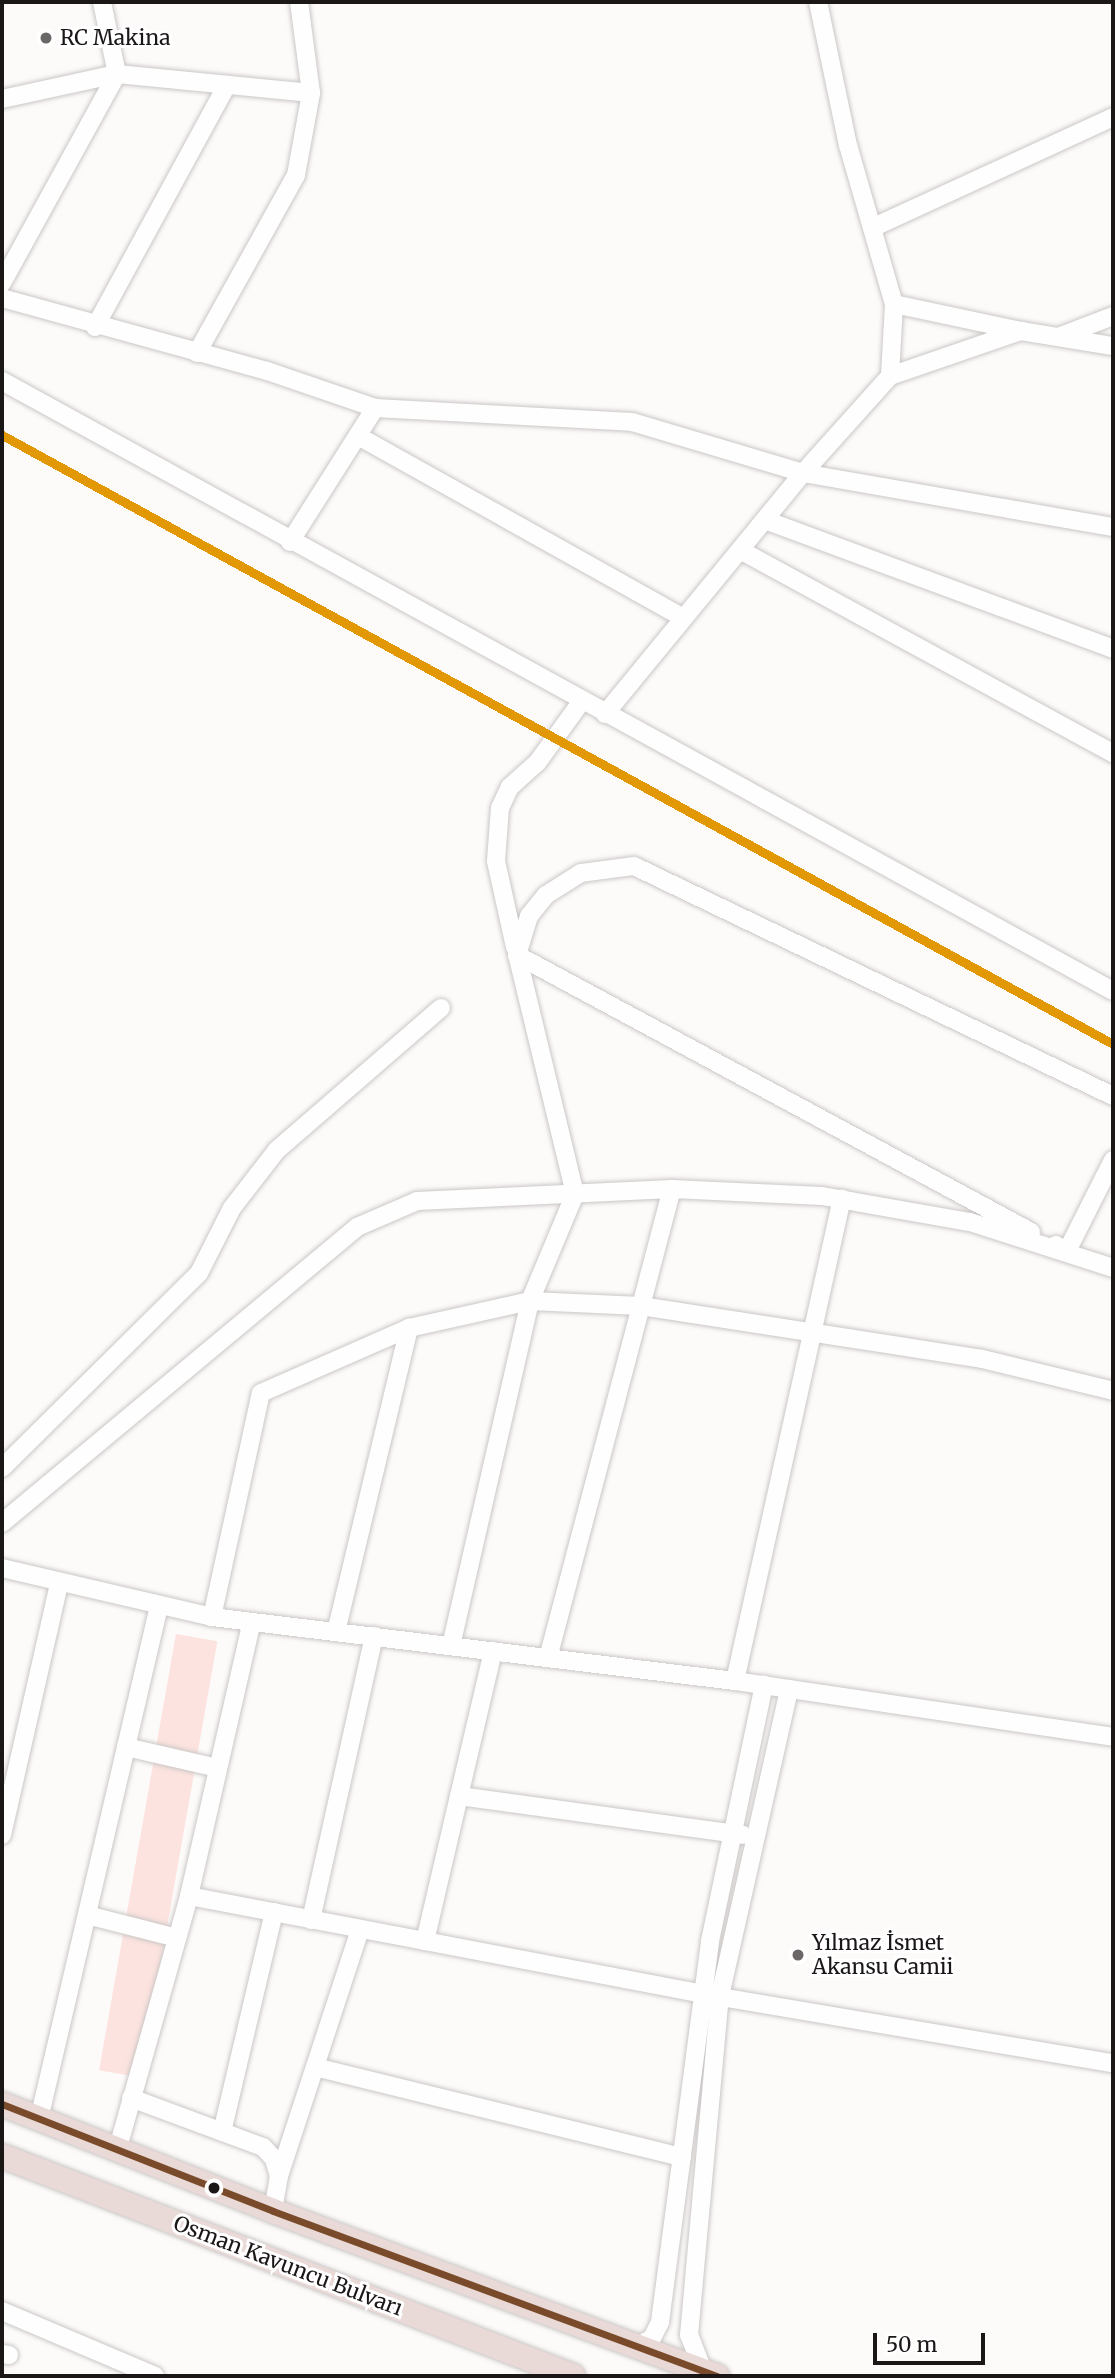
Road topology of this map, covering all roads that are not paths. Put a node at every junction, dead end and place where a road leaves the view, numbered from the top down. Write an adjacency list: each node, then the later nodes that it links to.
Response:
1 (102, 2): 4 (street)
2 (299, 2): 6 (street)
3 (818, 2): 9 (street)
4 (117, 74): 5 (street); 7 (street); 10 (street)
5 (227, 85): 6 (street); 14 (street)
6 (312, 93): 18 (street)
7 (2, 99)
8 (1113, 117): 9 (street)
9 (874, 227): 12 (street)
10 (2, 284)
11 (2, 298): 14 (street)
12 (894, 304): 15 (street); 19 (street)
13 (1113, 316): 16 (street)
14 (95, 327): 18 (street)
15 (1021, 331): 16 (street); 19 (street)
16 (1059, 337): 17 (street)
17 (1113, 346)
18 (197, 353): 21 (street)
19 (891, 376): 23 (street)
20 (2, 381): 26 (street)
21 (376, 408): 22 (street); 23 (street)
22 (358, 436): 26 (street); 28 (street)
23 (803, 473): 24 (street); 25 (street)
24 (765, 520): 27 (street); 29 (street)
25 (1113, 527)
26 (290, 542): 30 (street)
27 (740, 550): 28 (street); 32 (street)
28 (683, 618): 31 (street)
29 (1113, 649)
30 (581, 702): 31 (street); 33 (street)
31 (605, 714): 34 (street)
32 (1113, 752)
33 (517, 954): 36 (street); 39 (street); 41 (street)
34 (1113, 991)
35 (440, 1008): 48 (street)
36 (1113, 1096)
37 (1113, 1160): 41 (street)
38 (672, 1189): 39 (street); 40 (street); 44 (street)
39 (575, 1194): 43 (street); 49 (street)
40 (842, 1199): 41 (street); 46 (street)
41 (1067, 1251): 42 (street)
42 (1113, 1268)
43 (530, 1301): 44 (street); 45 (street); 57 (street)
44 (641, 1306): 46 (street); 59 (street)
45 (409, 1328): 53 (street); 55 (street)
46 (812, 1333): 47 (street); 60 (street)
47 (1113, 1391)
48 (2, 1468)
49 (2, 1523)
50 (2, 1568): 51 (street)
51 (59, 1584): 52 (street); 66 (street)
52 (159, 1606): 53 (street); 64 (street)
53 (212, 1617): 54 (street)
54 (252, 1622): 55 (street); 65 (street)
55 (337, 1632): 56 (street)
56 (374, 1636): 57 (street); 74 (street)
57 (451, 1646): 58 (street)
58 (493, 1651): 59 (street); 67 (street)
59 (548, 1658): 60 (street)
60 (735, 1681): 61 (street)
61 (764, 1685): 62 (street); 68 (street)
62 (789, 1689): 63 (street); 70 (street)
63 (1113, 1737)
64 (126, 1747): 65 (street); 73 (street)
65 (218, 1768): 71 (street)
66 (8, 1772): 69 (street)
67 (459, 1796): 68 (street); 77 (street)
68 (733, 1832): 70 (street); 78 (street)
69 (2, 1835)
70 (756, 1839): 78 (street)
71 (188, 1896): 72 (street); 76 (street)
72 (274, 1912): 74 (street); 84 (street)
73 (87, 1915): 76 (street); 83 (street)
74 (311, 1920): 75 (street)
75 (360, 1929): 77 (street); 80 (street)
76 (177, 1938): 81 (street)
77 (425, 1941): 78 (street)
78 (712, 1995): 79 (street); 87 (street); 92 (street)
79 (1113, 2063)
80 (314, 2067): 87 (street); 88 (street)
81 (131, 2098): 84 (street); 85 (street)
82 (2, 2104): 83 (highway)
83 (39, 2119): 85 (highway)
84 (222, 2132): 88 (street)
85 (117, 2151): 89 (highway)
86 (2, 2156): 94 (highway, Osman Kavuncu Bulvarı)
87 (682, 2157): 91 (street)
88 (279, 2176): 89 (street)
89 (273, 2211): 91 (highway)
90 (2, 2311): 93 (street)
91 (636, 2347): 92 (highway)
92 (710, 2373)
93 (156, 2376)
94 (573, 2376)

